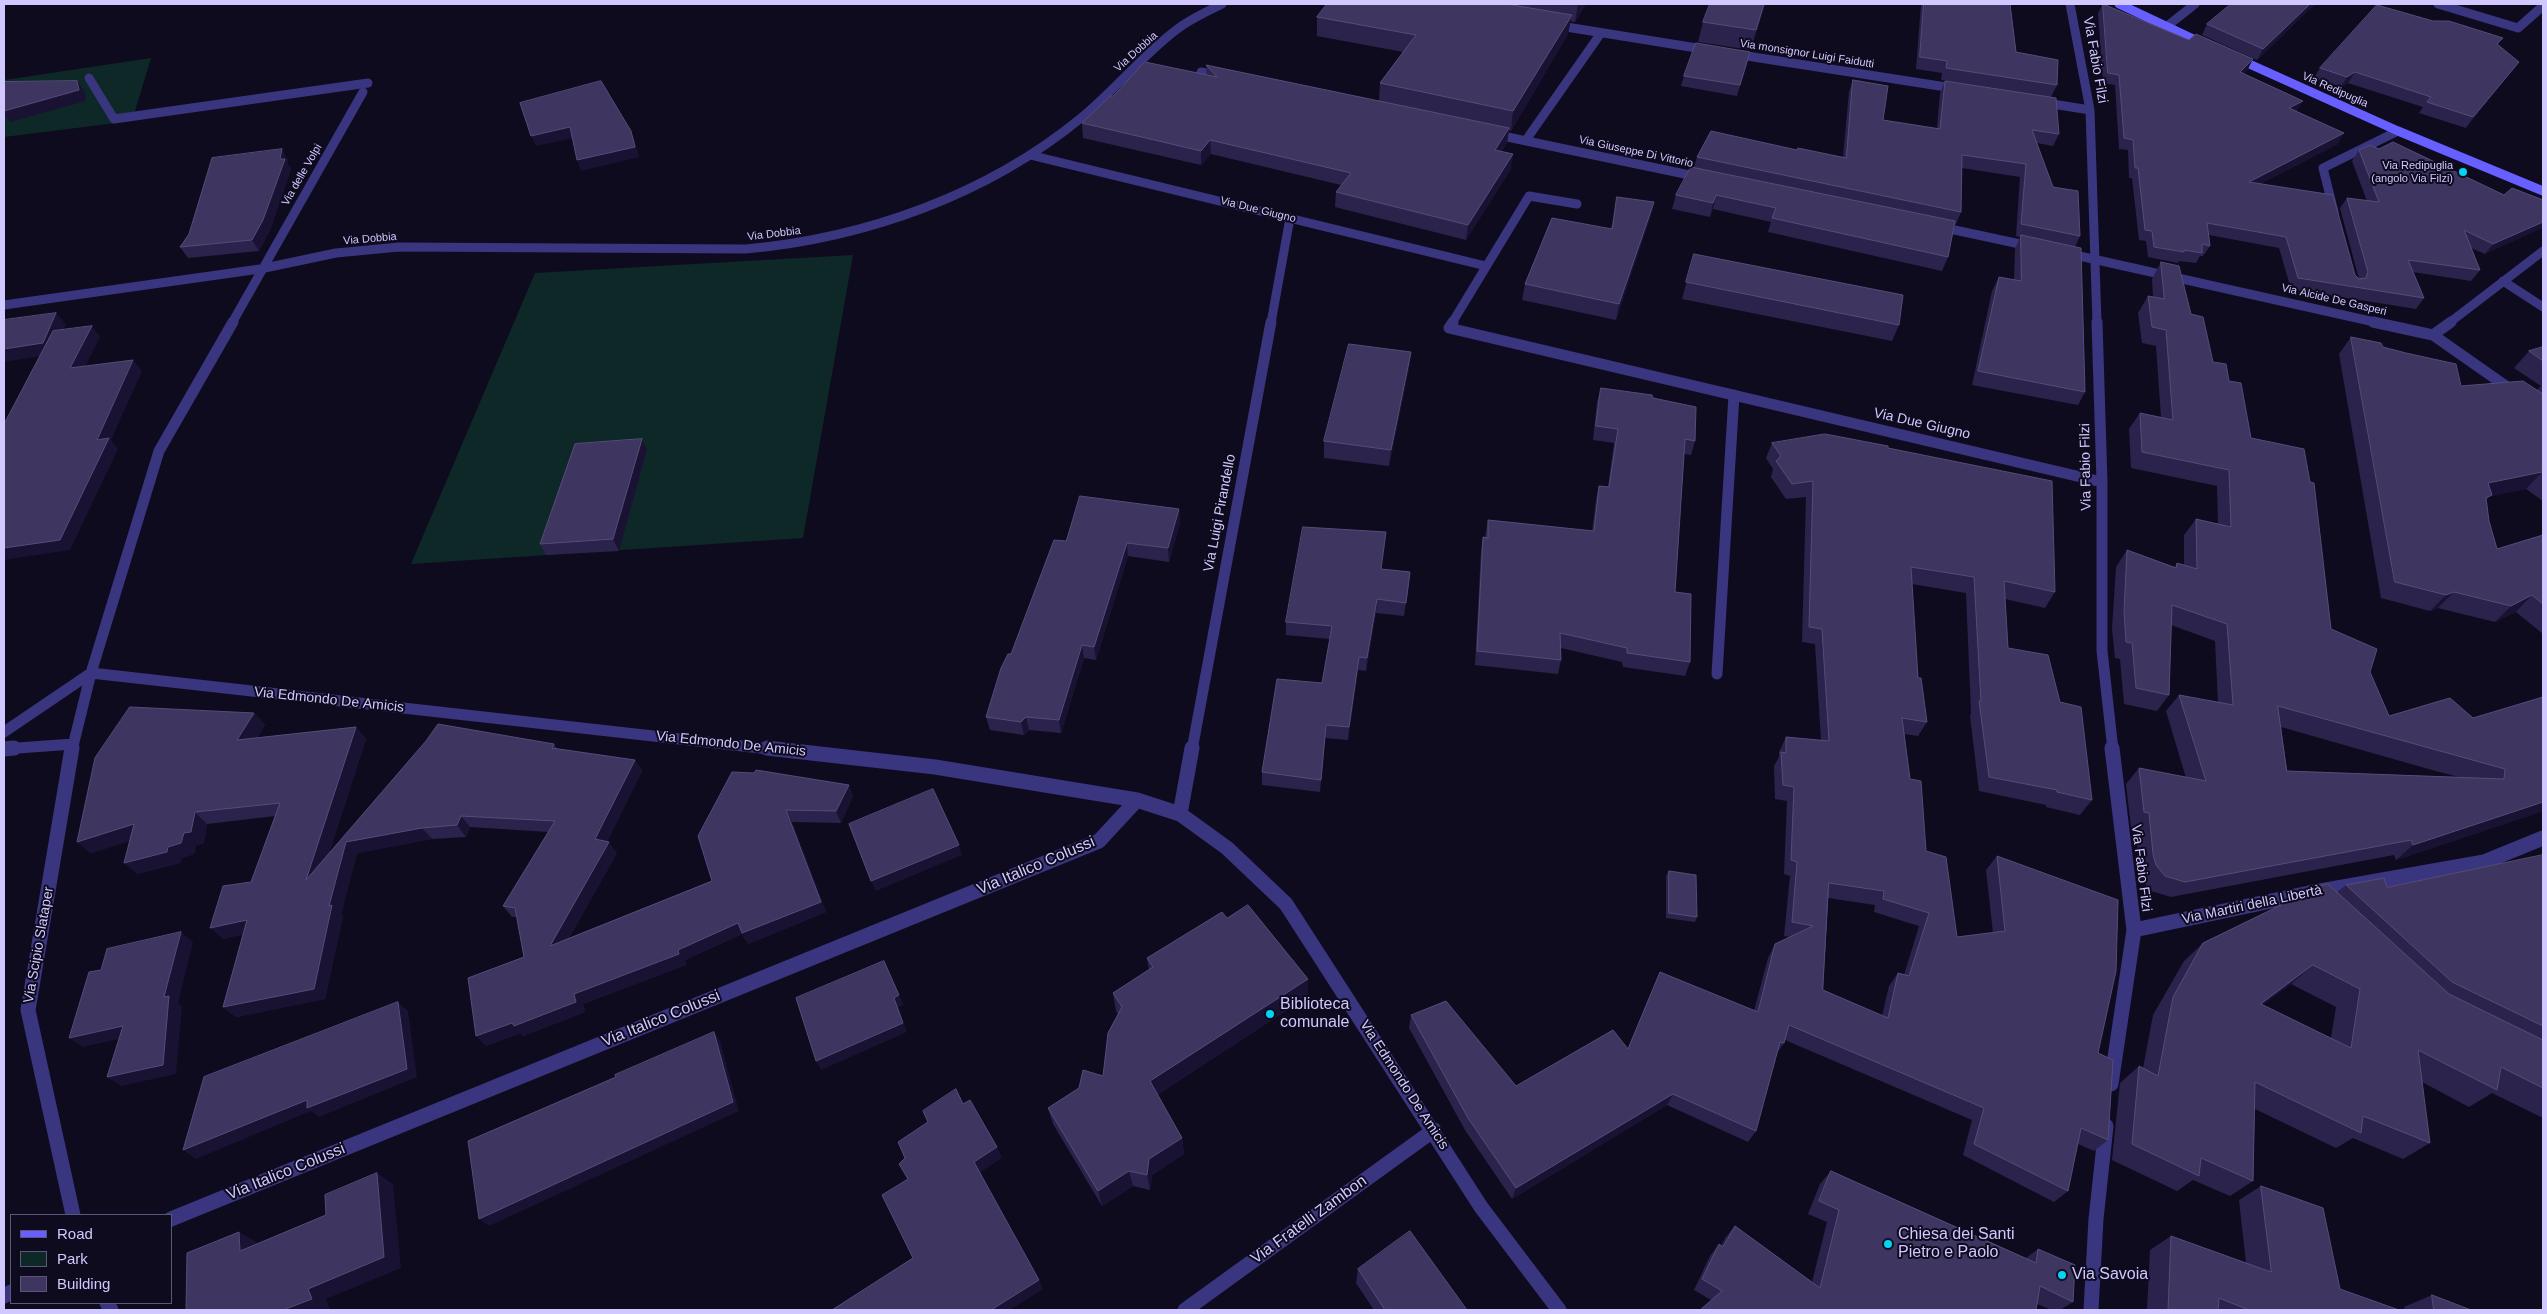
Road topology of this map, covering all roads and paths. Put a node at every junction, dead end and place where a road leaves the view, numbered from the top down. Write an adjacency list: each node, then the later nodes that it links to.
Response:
1 (1222, 4): 25 (street, Via Dobbia)
2 (2070, 4): 21 (street, Via Fabio Filzi)
3 (2119, 4): 8 (street)
4 (2195, 4): 8 (street)
5 (2438, 4): 6 (street)
6 (2543, 6)
7 (1545, 23): 9 (street)
8 (2166, 27): 10 (street)
9 (1601, 33): 11 (street); 24 (street)
10 (2211, 47)
11 (1718, 51)
12 (1728, 53): 18 (street, Via monsignor Luigi Faidutti)
13 (2228, 55): 22 (street, Via Redipuglia)
14 (1201, 72): 16 (street)
15 (89, 78): 17 (street)
16 (1230, 78)
17 (368, 83)
18 (1972, 91)
19 (363, 92): 35 (street, Via delle Volpi)
20 (2031, 100): 21 (street)
21 (2090, 110): 33 (street, Via Fabio Filzi)
22 (2398, 131): 27 (street, Via Redipuglia); 31 (street)
23 (1488, 132): 24 (street, Via Giuseppe Di Vittorio)
24 (1526, 140): 26 (street, Via Giuseppe Di Vittorio)
25 (1030, 155): 29 (street, Via Due Giugno); 35 (street, Via Dobbia)
26 (1712, 179)
27 (2543, 191)
28 (1577, 204): 34 (street, Via Due Giugno)
29 (1290, 218): 34 (street, Via Due Giugno); 49 (street, Via Luigi Pirandello)
30 (1927, 224): 33 (street)
31 (2338, 226)
32 (2543, 251): 36 (street)
33 (2094, 259): 39 (street, Via Alcide De Gasperi); 42 (street, Via Fabio Filzi)
34 (1486, 266): 40 (street, Via Due Giugno)
35 (260, 269): 37 (street, Via Dobbia); 43 (street)
36 (2503, 281): 38 (street); 39 (street)
37 (4, 305)
38 (2543, 307)
39 (2433, 335): 41 (street)
40 (1734, 395): 42 (street, Via Due Giugno); 44 (street)
41 (2520, 396)
42 (2102, 482): 53 (street, Via Fabio Filzi)
43 (92, 673): 45 (street); 46 (street, Via Scipio Slataper); 48 (street, Via Edmondo De Amicis)
44 (1717, 674)
45 (4, 732)
46 (73, 744): 47 (street); 55 (street, Via Scipio Slataper)
47 (4, 749)
48 (1137, 800): 49 (street, Via Edmondo De Amicis); 56 (street, Via Italico Colussi)
49 (1180, 814): 54 (street, Via Edmondo De Amicis)
50 (2543, 838): 51 (street, Via Martiri della Libertà)
51 (2310, 893): 52 (street); 53 (street, Via Martiri della Libertà)
52 (2324, 906)
53 (2134, 930): 59 (street)
54 (1434, 1130): 57 (street, Via Fratelli Zambon); 58 (street, Via Edmondo De Amicis)
55 (73, 1214)
56 (172, 1219)
57 (1185, 1310)
58 (1559, 1310)
59 (2091, 1310)

